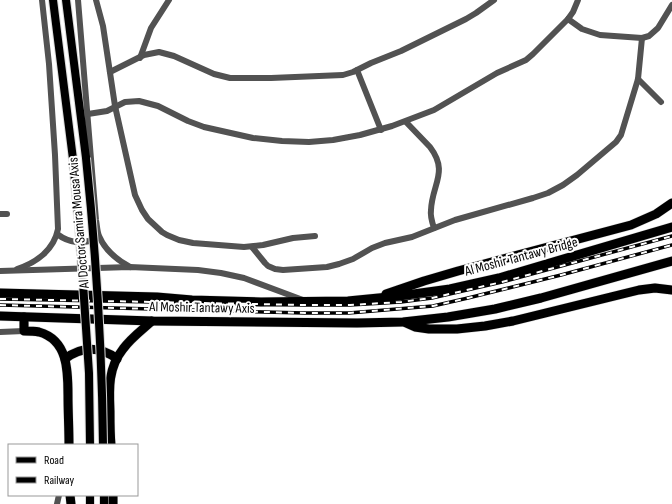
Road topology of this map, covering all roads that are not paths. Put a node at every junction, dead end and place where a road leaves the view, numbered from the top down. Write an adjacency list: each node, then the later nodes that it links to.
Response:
1 (42, 0): 24 (street)
2 (53, 0): 45 (main road, Al Doctor Samira Mousa Axis, bridge)
3 (66, 0): 46 (main road, Al Doctor Samira Mousa Axis, bridge)
4 (78, 0): 18 (street)
5 (96, 0): 14 (street)
6 (169, 0): 12 (street)
7 (494, 0): 13 (street)
8 (578, 0): 10 (street)
9 (672, 5): 11 (street)
10 (568, 19): 11 (street); 19 (street)
11 (642, 38): 15 (street)
12 (140, 58): 13 (street); 14 (street)
13 (357, 70): 20 (street)
14 (110, 72): 17 (street)
15 (638, 79): 16 (street); 23 (street)
16 (661, 102)
17 (115, 106): 18 (street); 20 (street); 27 (street)
18 (88, 114): 25 (street)
19 (406, 122): 20 (street); 23 (street)
20 (381, 130)
21 (672, 203): 34 (highway)
22 (672, 227): 34 (highway, Al Moshir Tantawy Bridge)
23 (434, 228): 27 (street)
24 (57, 234): 25 (street); 31 (street)
25 (100, 236): 29 (street)
26 (315, 236): 27 (street)
27 (252, 247)
28 (672, 261): 39 (highway)
29 (130, 268): 31 (street); 35 (street)
30 (0, 271): 31 (street)
31 (8, 271)
32 (672, 290): 39 (highway)
33 (0, 293): 35 (highway, Al Moshir Tantawy Axis)
34 (374, 299): 35 (highway, Al Moshir Tantawy Axis)
35 (308, 301)
36 (0, 316): 37 (highway, Al Moshir Tantawy Axis)
37 (24, 317): 38 (highway, Al Moshir Tantawy Axis); 40 (highway)
38 (152, 321): 39 (highway, Al Moshir Tantawy Axis); 43 (highway)
39 (403, 322)
40 (24, 331): 41 (street); 42 (highway)
41 (0, 332)
42 (65, 359): 43 (highway); 44 (highway)
43 (117, 359): 47 (highway)
44 (69, 444)
45 (90, 444)
46 (104, 444)
47 (111, 444)

